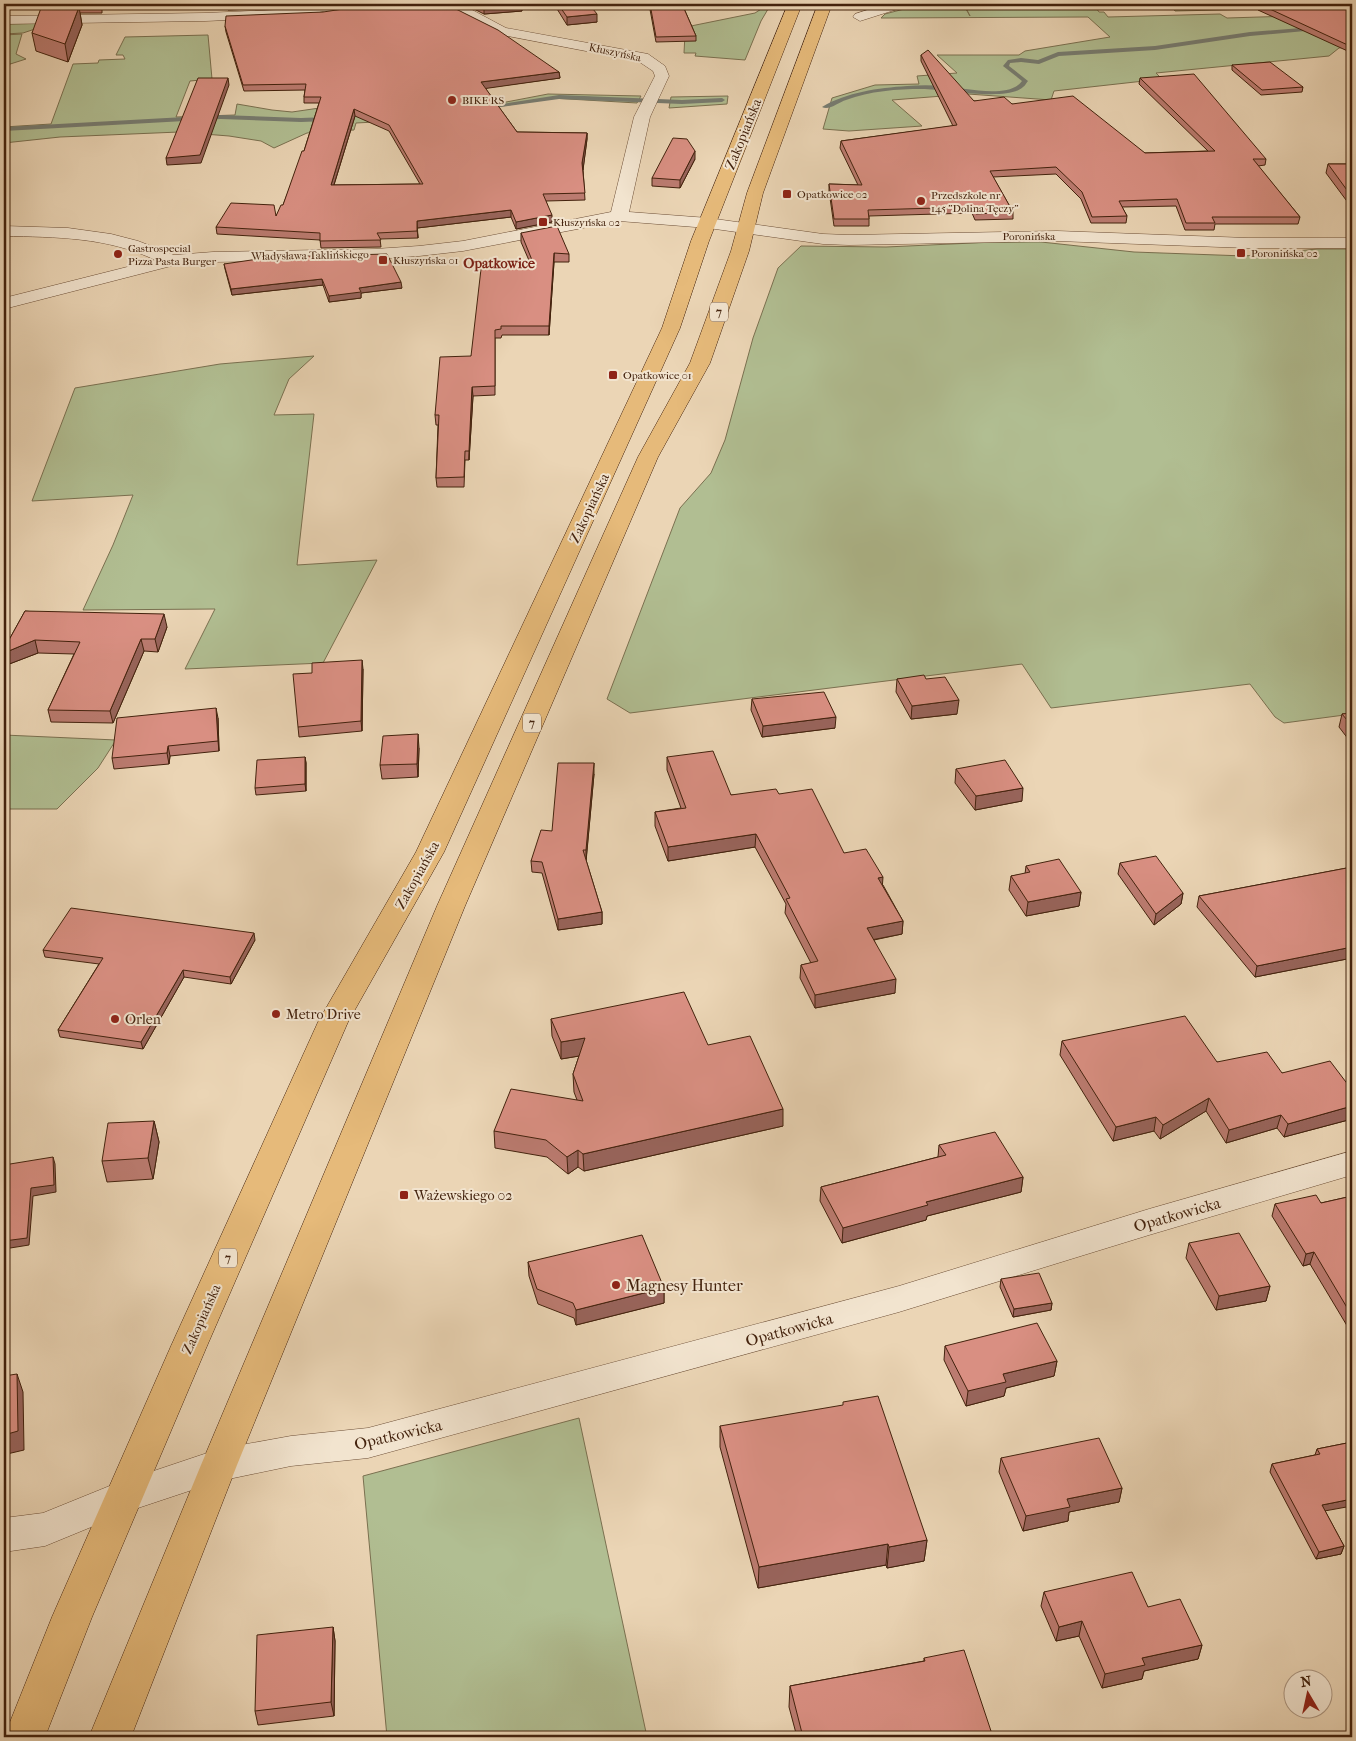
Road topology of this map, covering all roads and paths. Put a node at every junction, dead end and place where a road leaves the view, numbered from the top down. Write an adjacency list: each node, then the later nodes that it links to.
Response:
1 (377, 4): 7 (street)
2 (451, 4): 8 (street, Kłuszyńska)
3 (899, 4): 6 (street)
4 (795, 5): 9 (highway, Zakopiańska / 7)
5 (831, 7): 10 (highway, 7)
6 (860, 17)
7 (4, 20)
8 (619, 216): 9 (street, Władysława Taklińskiego); 13 (street, Władysława Taklińskiego)
9 (708, 223): 10 (street, Poronińska); 17 (highway, Zakopiańska / 7)
10 (745, 229): 12 (street, Poronińska); 16 (highway, 7)
11 (4, 231): 13 (street)
12 (1352, 243)
13 (171, 261): 14 (street, Władysława Taklińskiego)
14 (4, 304)
15 (1352, 1162): 16 (street, Opatkowicka)
16 (219, 1465): 17 (street, Opatkowicka); 20 (highway, 7)
17 (125, 1496): 18 (street, Opatkowicka); 19 (highway, Zakopiańska / 7)
18 (4, 1535)
19 (24, 1737)
20 (110, 1737)

